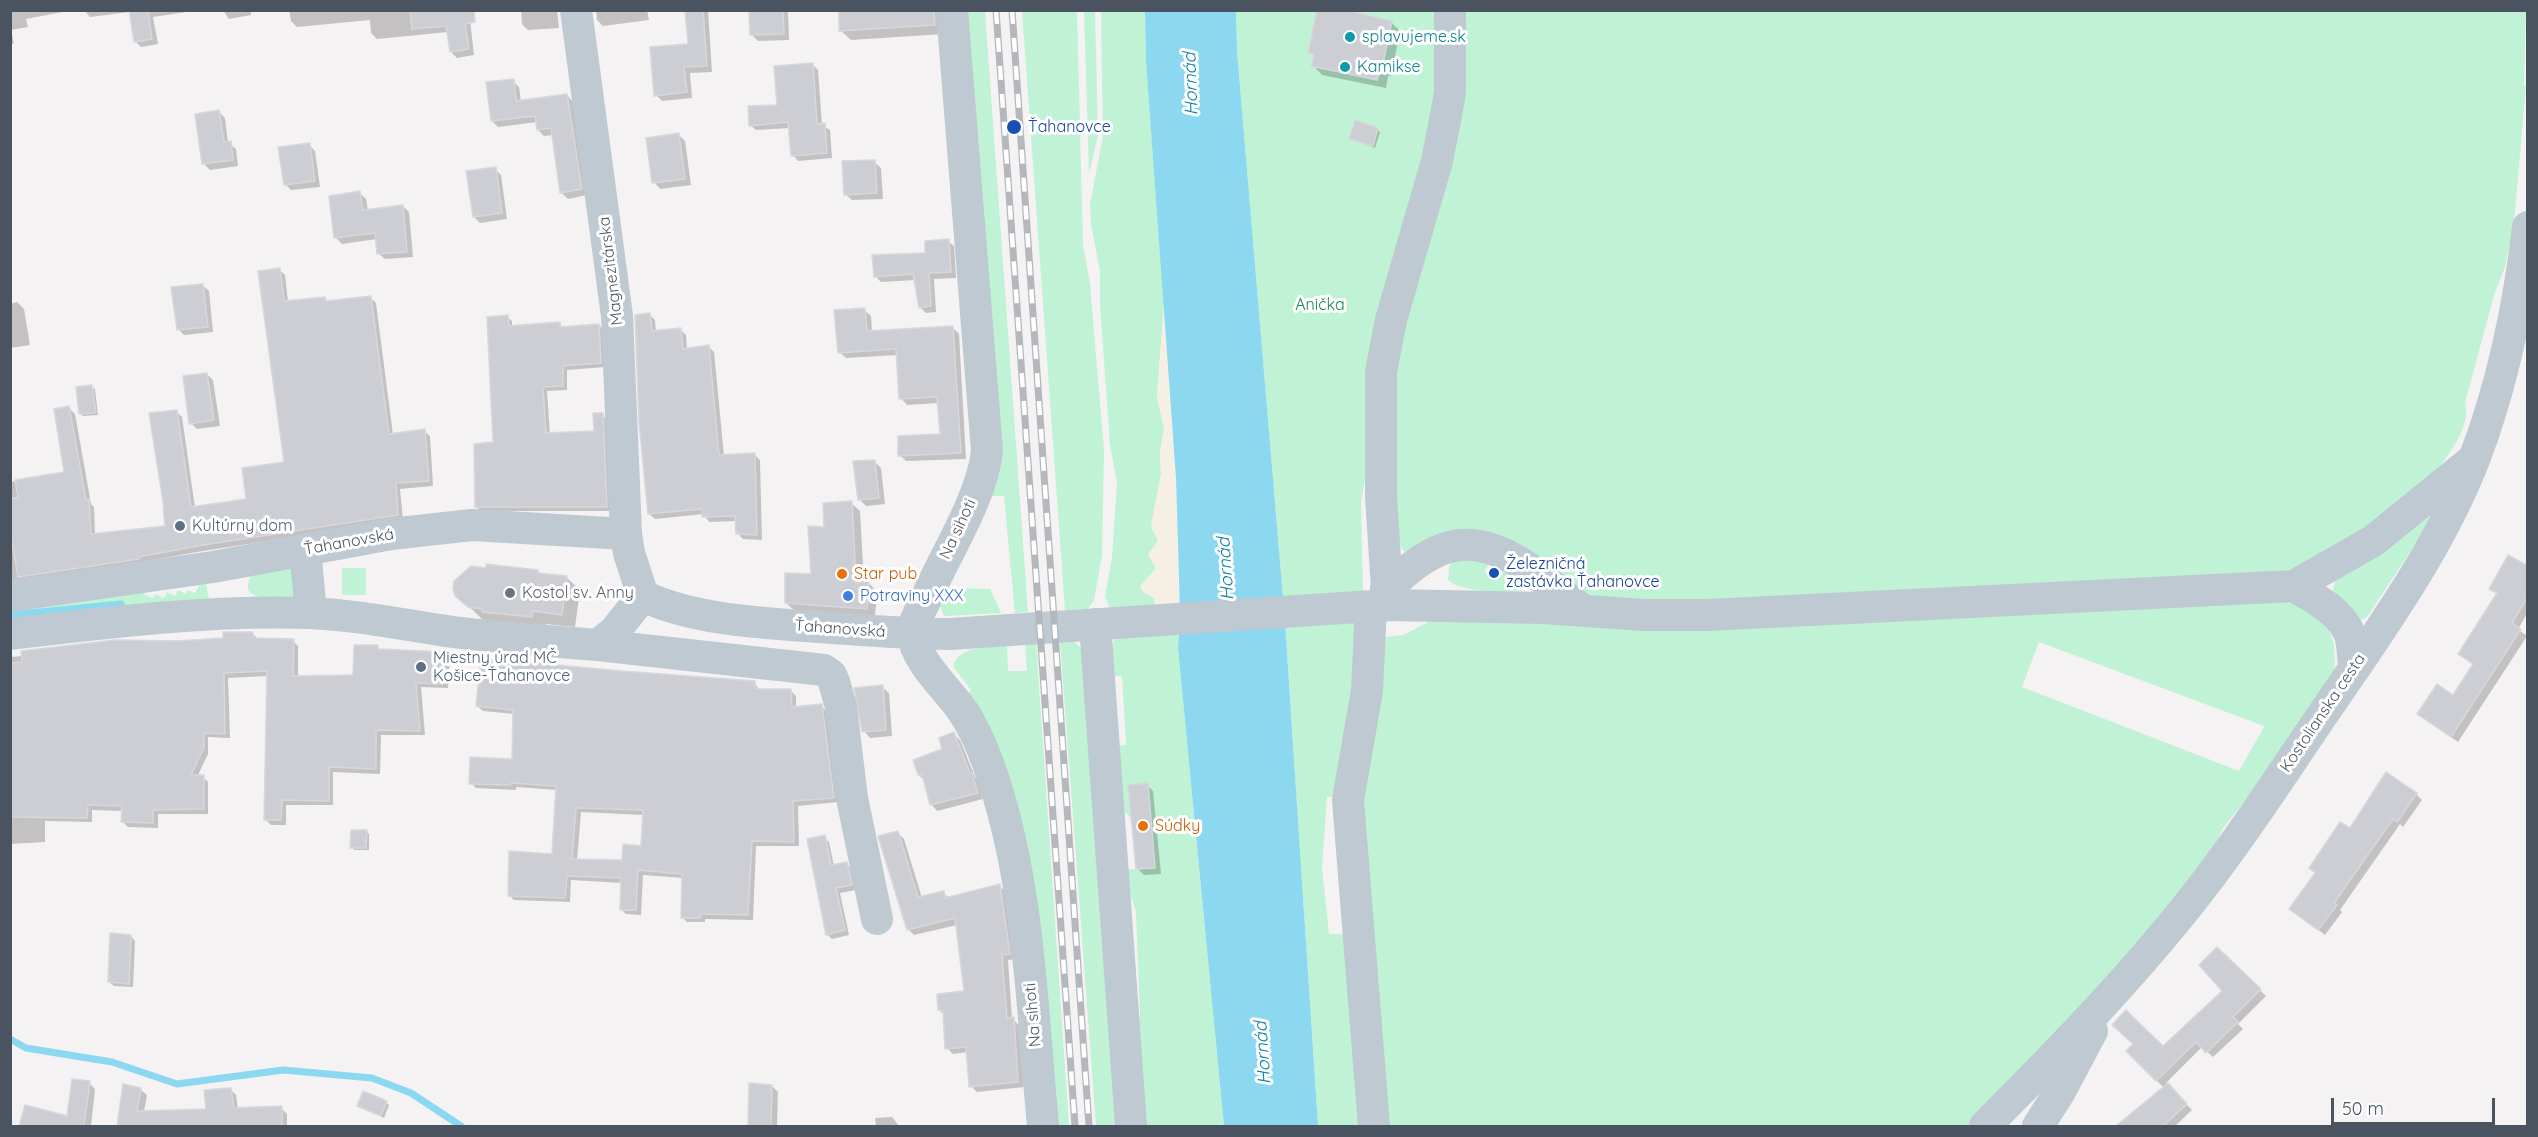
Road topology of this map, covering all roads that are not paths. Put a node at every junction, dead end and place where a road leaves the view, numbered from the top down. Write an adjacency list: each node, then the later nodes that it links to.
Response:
1 (576, 10): 7 (street, Magnezitárska)
2 (951, 10): 19 (street, Na sihoti)
3 (1450, 10): 13 (street)
4 (2528, 227): 5 (street, Kostolianska cesta)
5 (2517, 358): 6 (street, Kostolianska cesta)
6 (2474, 459): 10 (street); 21 (street, Kostolianska cesta)
7 (626, 534): 8 (street, Ťahanovská); 12 (street)
8 (305, 549): 9 (street, Ťahanovská); 16 (street)
9 (235, 564): 11 (street, Ťahanovská); 15 (street)
10 (2294, 586): 14 (street, Ťahanovská); 21 (street)
11 (10, 596)
12 (643, 596): 19 (street, Ťahanovská); 20 (street)
13 (1374, 602): 14 (street, Ťahanovská); 14 (street); 17 (street, Ťahanovská); 26 (street)
14 (1584, 611)
15 (241, 612): 16 (street); 18 (street)
16 (311, 613): 20 (street)
17 (1095, 624): 19 (street, Ťahanovská); 25 (street)
18 (10, 633)
19 (912, 634): 24 (street, Na sihoti)
20 (598, 645): 22 (street)
21 (2354, 668): 23 (street, Kostolianska cesta)
22 (877, 919)
23 (2105, 1002): 27 (street, Kostolianska cesta); 28 (street)
24 (1042, 1126)
25 (1131, 1126)
26 (1374, 1126)
27 (1985, 1126)
28 (2038, 1126)

